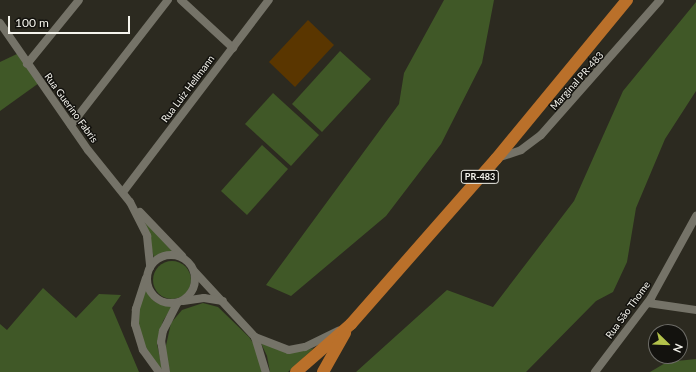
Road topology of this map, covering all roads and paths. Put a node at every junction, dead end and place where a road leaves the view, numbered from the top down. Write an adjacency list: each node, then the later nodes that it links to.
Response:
1 (78, 0): 9 (street)
2 (168, 0): 10 (street)
3 (181, 0): 8 (street)
4 (269, 0): 8 (street, Rua Luiz Hellmann)
5 (627, 0): 11 (highway, PR-483)
6 (660, 0): 11 (street, Marginal PR-483)
7 (0, 23): 9 (street, Rua Guerino Fabris)
8 (233, 48): 12 (street, Rua Luiz Hellmann)
9 (27, 64): 10 (street, Rua Guerino Fabris)
10 (72, 125): 12 (street, Rua Guerino Fabris)
11 (496, 159): 23 (highway, PR-483)
12 (123, 192): 13 (street, Rua Guerino Fabris)
13 (130, 202): 15 (street); 16 (street)
14 (696, 216): 21 (street, Rua São Thome)
15 (182, 257): 16 (street); 17 (street)
16 (150, 267): 18 (street)
17 (194, 271): 19 (street); 20 (street)
18 (147, 276): 20 (street); 25 (street)
19 (223, 301): 20 (street); 24 (street)
20 (180, 302): 26 (street)
21 (648, 303): 22 (street); 30 (street, Rua São Thome)
22 (696, 310)
23 (351, 324): 24 (street); 28 (highway, PR-483); 29 (highway)
24 (255, 337): 27 (street)
25 (159, 372)
26 (166, 372)
27 (266, 372)
28 (296, 372)
29 (323, 372)
30 (595, 372)

